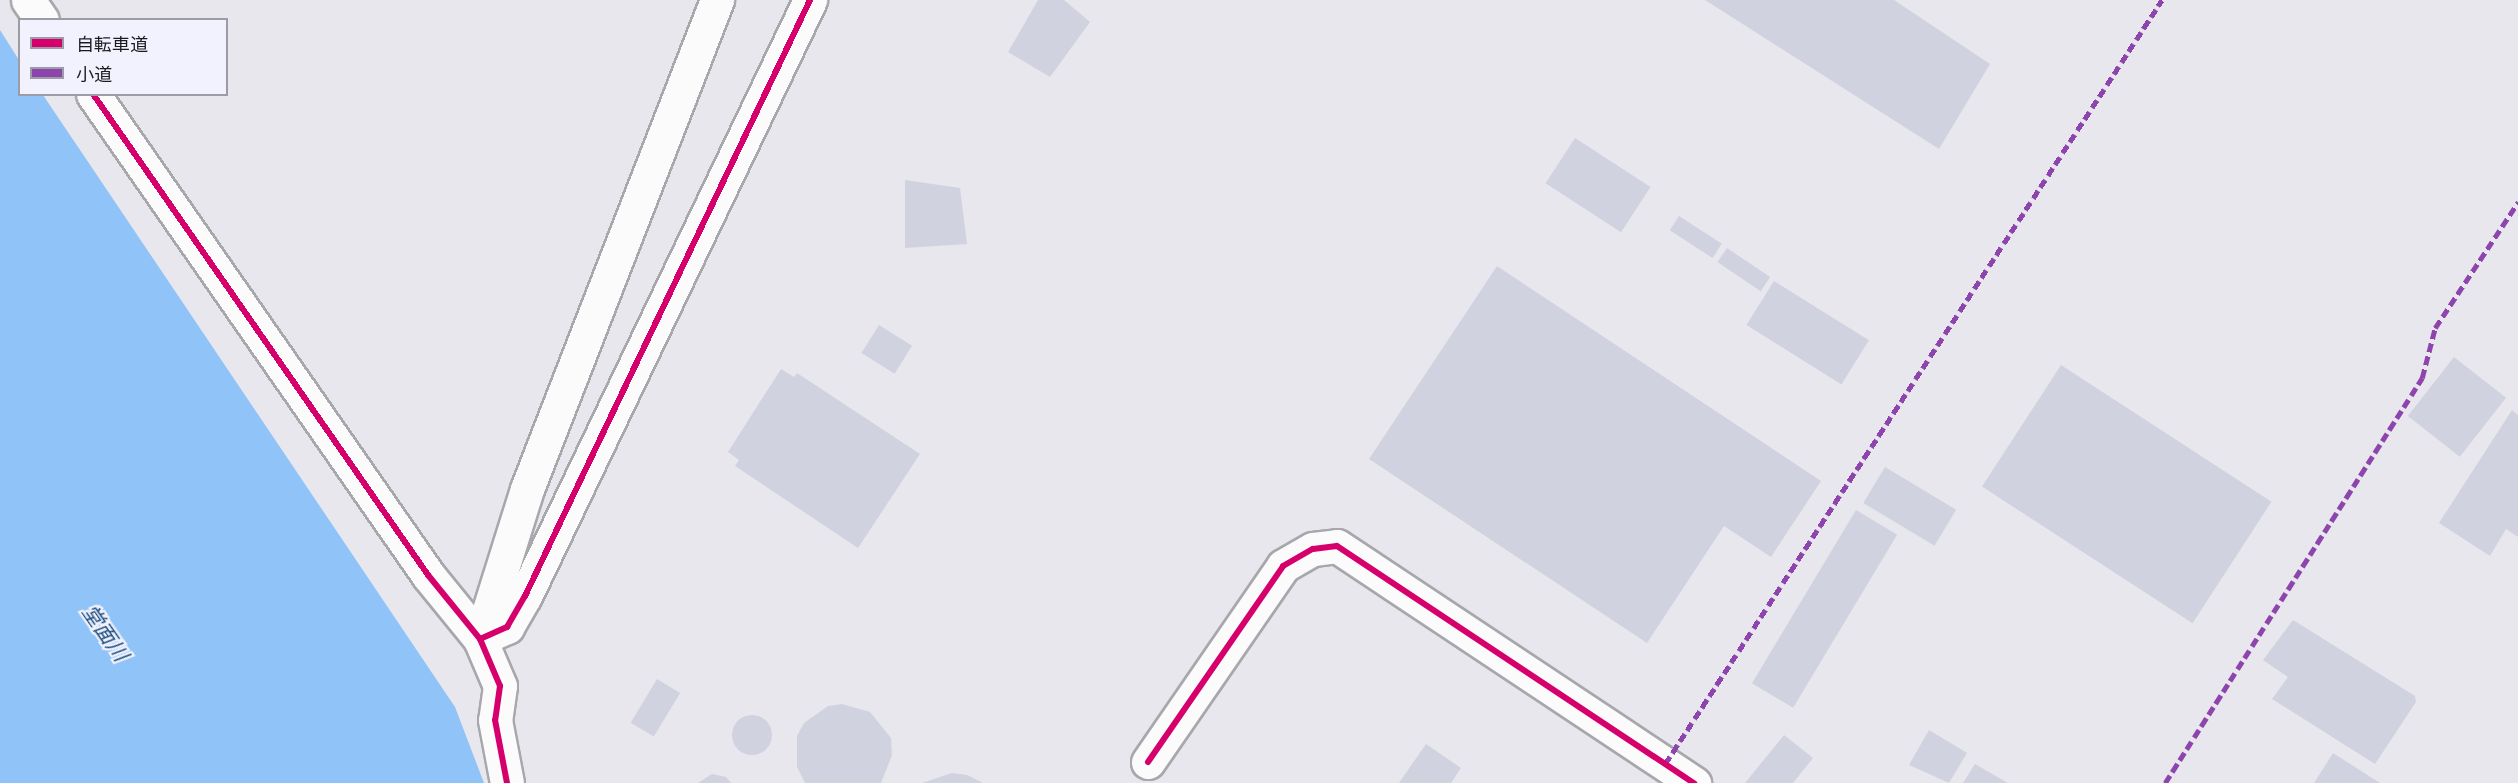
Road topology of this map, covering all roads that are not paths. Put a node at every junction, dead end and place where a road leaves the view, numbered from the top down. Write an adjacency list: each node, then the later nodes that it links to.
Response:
1 (28, 0): 4 (street)
2 (717, 0): 6 (street)
3 (810, 0): 6 (street)
4 (41, 18)
5 (94, 96): 6 (street)
6 (480, 639): 8 (street)
7 (1148, 762): 9 (street)
8 (507, 783)
9 (1694, 783)

